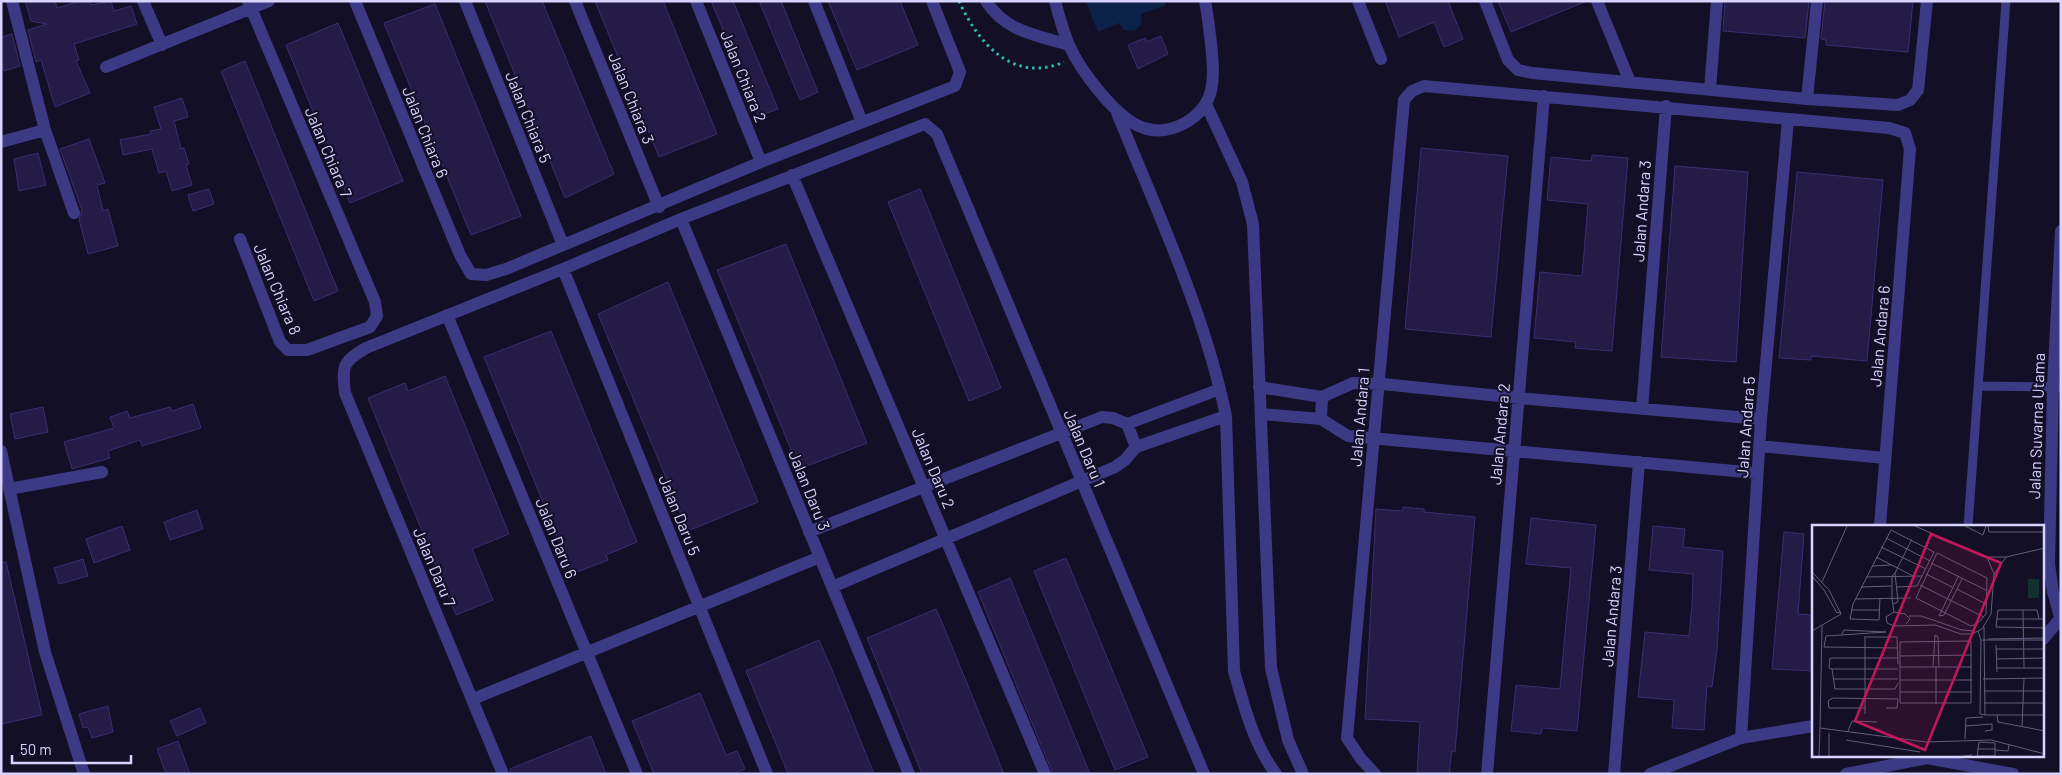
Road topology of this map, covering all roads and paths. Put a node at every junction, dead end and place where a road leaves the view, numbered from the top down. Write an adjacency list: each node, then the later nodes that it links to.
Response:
1 (12, 1): 36 (street)
2 (144, 1): 22 (street)
3 (270, 1): 21 (street)
4 (355, 1): 45 (street, Jalan Chiara 6)
5 (465, 1): 45 (street, Jalan Chiara 5)
6 (575, 1): 40 (street, Jalan Chiara 3)
7 (696, 1): 38 (street, Jalan Chiara 2)
8 (814, 1): 35 (street)
9 (932, 1): 35 (street)
10 (959, 1): 24 (path)
11 (986, 1): 23 (street)
12 (1055, 1): 23 (street)
13 (1205, 1): 31 (street)
14 (1358, 1): 25 (street)
15 (1485, 1): 27 (street)
16 (1717, 1): 28 (street)
17 (1817, 1): 30 (street)
18 (1927, 1): 30 (street)
19 (2006, 1): 50 (lane)
20 (1597, 2): 27 (street)
21 (250, 5): 22 (street); 48 (street, Jalan Chiara 7)
22 (162, 45): 26 (street)
23 (1069, 45): 24 (street)
24 (1076, 57): 33 (street)
25 (1381, 59)
26 (106, 67)
27 (1630, 82): 28 (street)
28 (1710, 89): 30 (street)
29 (1544, 96): 32 (street); 49 (street, Jalan Andara 1); 55 (street, Jalan Andara 2)
30 (1807, 99)
31 (1206, 104): 33 (street); 52 (street)
32 (1666, 106): 34 (street); 56 (street, Jalan Andara 3)
33 (1116, 110): 53 (street)
34 (1788, 120): 60 (street, Jalan Andara 5); 68 (street, Jalan Andara 6)
35 (862, 122): 38 (street)
36 (45, 130): 37 (street); 41 (street)
37 (1, 142)
38 (761, 162): 40 (street)
39 (792, 175): 42 (street); 62 (street, Jalan Daru 1); 73 (street, Jalan Daru 2)
40 (658, 207): 45 (street)
41 (74, 213)
42 (681, 219): 46 (street); 77 (street, Jalan Daru 3)
43 (2061, 231): 51 (street, Jalan Suvarna Utama)
44 (240, 239): 48 (street, Jalan Chiara 8)
45 (563, 245)
46 (563, 269): 47 (street); 82 (street, Jalan Daru 5)
47 (447, 314): 85 (street, Jalan Daru 6); 86 (street, Jalan Daru 7)
48 (288, 350)
49 (1379, 384): 54 (street); 55 (street); 63 (street, Jalan Andara 1)
50 (1978, 386): 51 (lane); 76 (lane)
51 (2057, 386): 80 (street, Jalan Suvarna Utama)
52 (1259, 387): 54 (street); 57 (street)
53 (1220, 389): 58 (street); 61 (street)
54 (1322, 397): 59 (street)
55 (1518, 398): 56 (street); 66 (street, Jalan Andara 2)
56 (1642, 408): 60 (street)
57 (1261, 414): 59 (street); 99 (street)
58 (1226, 416): 65 (street); 98 (street)
59 (1321, 419): 63 (street)
60 (1761, 419): 64 (street, Jalan Andara 5)
61 (1127, 424): 62 (street); 65 (street)
62 (1061, 433): 72 (street, Jalan Daru 1); 73 (street)
63 (1374, 438): 66 (street); 100 (street, Jalan Andara 1)
64 (1759, 446): 68 (street); 71 (street, Jalan Andara 5)
65 (1136, 447): 72 (street)
66 (1514, 450): 69 (street); 101 (street, Jalan Andara 2)
67 (1, 451): 74 (street)
68 (1885, 458): 75 (street, Jalan Andara 6)
69 (1639, 462): 71 (street); 102 (street, Jalan Andara 3)
70 (102, 472): 74 (street)
71 (1757, 474): 88 (street, Jalan Andara 5)
72 (1082, 482): 78 (street); 97 (street, Jalan Daru 1)
73 (924, 488): 77 (street); 78 (street, Jalan Daru 2)
74 (9, 489): 91 (street)
75 (1880, 525)
76 (1968, 525)
77 (810, 532): 79 (street, Jalan Daru 3)
78 (946, 539): 81 (street); 96 (street, Jalan Daru 2)
79 (820, 557): 81 (street, Jalan Daru 3); 82 (street)
80 (2056, 580): 83 (street, Jalan Suvarna Utama)
81 (832, 587): 95 (street, Jalan Daru 3)
82 (700, 606): 85 (street); 94 (street, Jalan Daru 5)
83 (2061, 620): 84 (street)
84 (2044, 638)
85 (586, 652): 86 (street); 93 (street, Jalan Daru 6)
86 (473, 699): 92 (street, Jalan Daru 7)
87 (1812, 726): 88 (street)
88 (1741, 738): 103 (street)
89 (1923, 758): 104 (street)
90 (1933, 758): 105 (street)
91 (84, 774)
92 (504, 774)
93 (637, 774)
94 (767, 774)
95 (909, 774)
96 (1045, 774)
97 (1204, 774)
98 (1276, 774)
99 (1303, 774)
100 (1375, 774)
101 (1487, 774)
102 (1614, 774)
103 (1650, 774)
104 (1846, 774)
105 (2013, 774)

